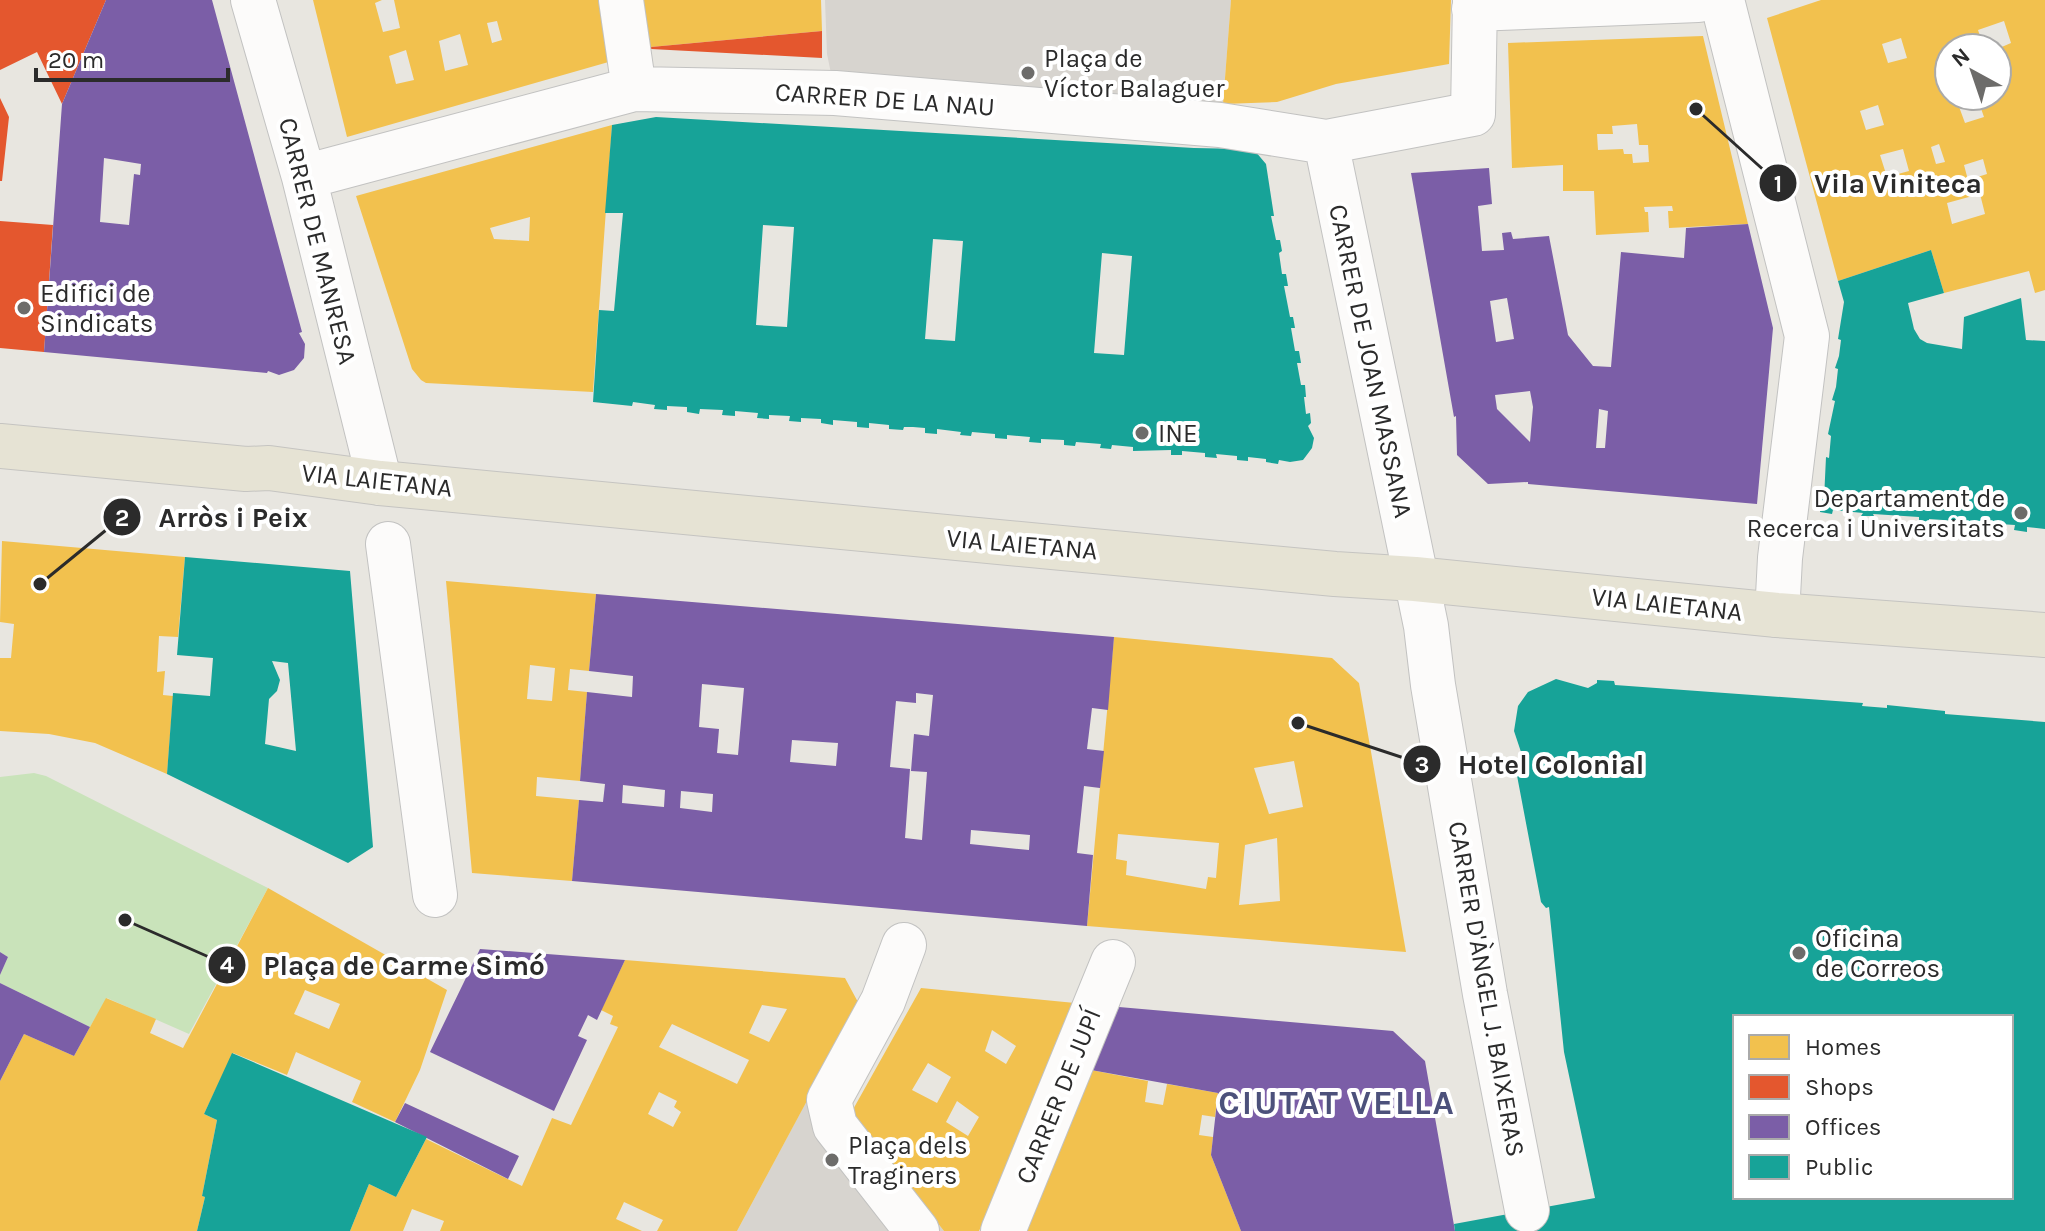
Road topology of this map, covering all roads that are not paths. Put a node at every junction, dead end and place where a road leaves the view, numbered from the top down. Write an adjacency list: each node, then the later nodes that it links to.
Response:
1 (253, 0): 8 (street, CARRER DE MANRESA)
2 (621, 0): 6 (street)
3 (1698, 0): 5 (street)
4 (1722, 0): 13 (street)
5 (1475, 5): 7 (street, CARRER DE LA NAU)
6 (634, 89): 7 (street, CARRER DE LA NAU); 8 (street, CARRER DE LA NAU)
7 (1326, 142): 12 (street, CARRER DE JOAN MASSANA)
8 (304, 177): 10 (street, CARRER DE MANRESA)
9 (0, 446): 10 (main road, VIA LAIETANA)
10 (380, 483): 12 (main road, VIA LAIETANA)
11 (388, 544): 15 (street)
12 (1415, 579): 13 (main road, VIA LAIETANA); 18 (street, CARRER D'ÀNGEL J. BAIXERAS)
13 (1777, 615): 14 (main road, VIA LAIETANA)
14 (2045, 635)
15 (435, 895)
16 (904, 945): 19 (street)
17 (1113, 962): 20 (street, CARRER DE JUPÍ)
18 (1527, 1210)
19 (917, 1231)
20 (1003, 1231)

